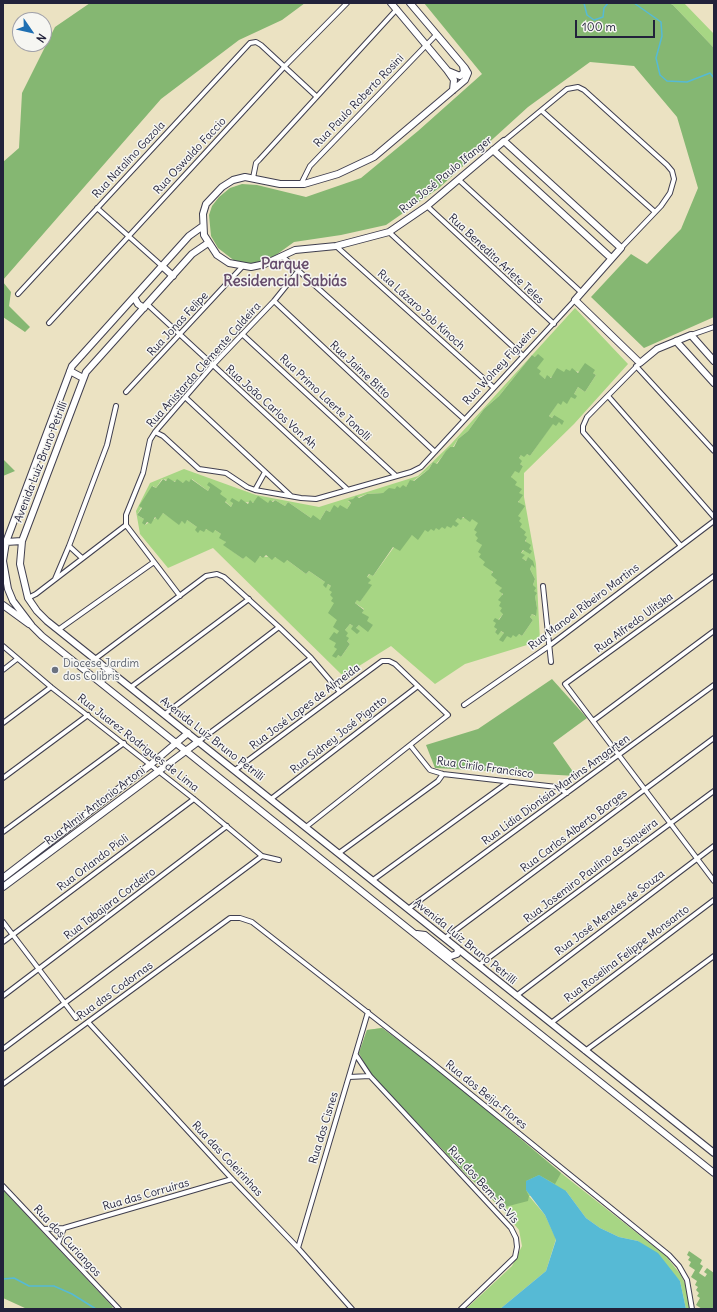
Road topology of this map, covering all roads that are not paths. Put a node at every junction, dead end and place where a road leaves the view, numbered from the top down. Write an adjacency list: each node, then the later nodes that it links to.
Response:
1 (347, 3): 8 (street, Rua Oswaldo Faccio)
2 (391, 3): 4 (main road)
3 (410, 3): 5 (main road)
4 (397, 9): 6 (main road); 11 (street)
5 (436, 35): 6 (street, Rua Paulo Roberto Rosini); 7 (main road)
6 (426, 45): 9 (main road); 18 (street, Rua Paulo Roberto Rosini)
7 (462, 64): 9 (main road); 10 (main road)
8 (285, 66): 11 (street); 20 (street, Rua Natalino Gazola); 24 (street, Rua Oswaldo Faccio)
9 (447, 70): 10 (main road)
10 (453, 90): 18 (main road)
11 (316, 96): 16 (street)
12 (542, 110): 13 (street, Rua José Paulo Ifanger); 15 (street, Rua José Paulo Ifanger); 21 (street)
13 (504, 141): 14 (main road, Rua José Paulo Ifanger); 27 (main road)
14 (494, 150): 17 (main road, Rua José Paulo Ifanger); 29 (main road)
15 (673, 173): 21 (street, Rua Wolney Figueira)
16 (254, 178): 18 (main road); 22 (main road)
17 (459, 180): 19 (main road, Rua José Paulo Ifanger); 34 (street)
18 (301, 184)
19 (426, 206): 23 (main road, Rua José Paulo Ifanger); 41 (street, Rua Benedita Arlete Teles)
20 (97, 208): 24 (street); 35 (street, Rua Natalino Gazola)
21 (655, 212): 27 (street, Rua Wolney Figueira)
22 (203, 226): 25 (main road); 30 (main road, Avenida Luiz Bruno Petrilli)
23 (389, 232): 26 (main road, Rua José Paulo Ifanger); 47 (street)
24 (129, 236): 30 (street); 40 (street, Rua Oswaldo Faccio)
25 (208, 243): 31 (main road, Rua José Paulo Ifanger); 33 (main road, Avenida Luiz Bruno Petrilli)
26 (336, 246): 28 (main road, Rua José Paulo Ifanger); 54 (street, Rua Lázaro Job Kinoch)
27 (621, 248): 29 (main road, Rua Wolney Figueira)
28 (282, 256): 31 (main road, Rua José Paulo Ifanger); 32 (street)
29 (612, 258): 34 (main road, Rua Wolney Figueira)
30 (162, 266): 33 (main road); 36 (main road, Avenida Luiz Bruno Petrilli)
31 (242, 267): 45 (street, Rua Jonas Felipe)
32 (299, 270): 38 (street, Rua Anistarda Clemente Caldeira); 59 (street)
33 (173, 276): 39 (main road, Avenida Luiz Bruno Petrilli)
34 (582, 293): 37 (main road, Rua Wolney Figueira)
35 (18, 294)
36 (134, 296): 39 (main road); 51 (main road, Avenida Luiz Bruno Petrilli)
37 (575, 300): 41 (street, Rua Wolney Figueira); 49 (main road)
38 (274, 301): 43 (street, Rua Anistarda Clemente Caldeira); 62 (street, Rua Jaime Bitto)
39 (146, 306): 45 (street, Rua João Carlos Von Ah); 52 (main road, Avenida Luiz Bruno Petrilli)
40 (49, 323)
41 (554, 324): 47 (street, Rua Wolney Figueira)
42 (714, 327): 44 (street)
43 (242, 334): 50 (street, Rua Anistarda Clemente Caldeira); 64 (street, Rua Primo Laerte Tonolli)
44 (691, 335): 46 (main road); 48 (main road)
45 (180, 336): 50 (street, Rua João Carlos Von Ah); 55 (street, Rua Jonas Felipe)
46 (676, 341): 49 (main road); 53 (main road)
47 (523, 356): 54 (street, Rua Wolney Figueira)
48 (714, 361)
49 (638, 364): 56 (street); 61 (street)
50 (212, 366): 57 (street, Rua Anistarda Clemente Caldeira); 65 (street, Rua João Carlos Von Ah)
51 (70, 371): 52 (main road); 72 (main road, Avenida Luiz Bruno Petrilli)
52 (83, 378): 71 (main road, Avenida Luiz Bruno Petrilli)
53 (714, 383)
54 (493, 387): 59 (street, Rua Wolney Figueira)
55 (126, 392)
56 (608, 396): 68 (street); 74 (street)
57 (185, 397): 60 (street, Rua Anistarda Clemente Caldeira); 63 (street)
58 (116, 406): 73 (street)
59 (464, 419): 62 (street, Rua Wolney Figueira)
60 (155, 432): 66 (street, Rua Wolney Figueira); 70 (street, Rua Anistarda Clemente Caldeira)
61 (714, 451)
62 (434, 452): 64 (street, Rua Wolney Figueira)
63 (265, 472): 66 (street); 67 (street)
64 (395, 476): 65 (street, Rua Wolney Figueira)
65 (347, 489): 67 (street, Rua Wolney Figueira)
66 (255, 490): 67 (street, Rua Wolney Figueira)
67 (291, 496)
68 (714, 517)
69 (714, 521): 74 (street, Rua Manoel Ribeiro Martins)
70 (126, 525): 75 (street); 77 (street)
71 (22, 541): 72 (main road); 82 (main road, Avenida Luiz Bruno Petrilli)
72 (4, 544): 76 (main road, Avenida Luiz Bruno Petrilli)
73 (69, 546): 75 (street); 79 (street)
74 (681, 546): 90 (street, Rua Manoel Ribeiro Martins)
75 (82, 558): 79 (street)
76 (3, 561): 85 (main road, Avenida Luiz Bruno Petrilli)
77 (154, 562): 81 (street); 87 (street)
78 (714, 576): 106 (street, Rua Alfredo Ulitska)
79 (55, 580): 82 (street)
80 (543, 586): 90 (street)
81 (180, 596): 83 (street); 93 (street)
82 (28, 598): 87 (main road, Avenida Luiz Bruno Petrilli)
83 (249, 599): 86 (street); 101 (street)
84 (3, 606): 85 (main road)
85 (32, 626): 97 (main road, Avenida Luiz Bruno Petrilli)
86 (279, 627): 91 (street); 104 (street)
87 (58, 630): 93 (main road, Avenida Luiz Bruno Petrilli)
88 (714, 631): 106 (street)
89 (3, 646): 92 (street, Rua Juarez Rodrigues de Lima)
90 (549, 646): 94 (street); 103 (street, Rua Manoel Ribeiro Martins)
91 (311, 658): 102 (street); 110 (street)
92 (16, 659): 95 (street); 100 (street, Rua Juarez Rodrigues de Lima)
93 (95, 659): 96 (main road, Avenida Luiz Bruno Petrilli)
94 (552, 662)
95 (3, 670)
96 (110, 671): 97 (main road); 101 (main road, Avenida Luiz Bruno Petrilli)
97 (100, 682): 112 (main road, Avenida Luiz Bruno Petrilli)
98 (714, 685): 115 (street, Rua Lídia Dionísia Martins Amgarten)
99 (418, 686): 102 (street, Rua José Lopes de Almeida); 113 (street); 126 (street, Rua Sidney José Pigatto)
100 (51, 687): 105 (street, Rua Juarez Rodrigues de Lima); 107 (street)
101 (131, 687): 104 (main road, Avenida Luiz Bruno Petrilli)
102 (340, 692): 117 (street, Rua José Lopes de Almeida)
103 (464, 705)
104 (165, 714): 108 (main road, Avenida Luiz Bruno Petrilli)
105 (88, 715): 111 (street, Rua Juarez Rodrigues de Lima); 120 (street)
106 (593, 721): 115 (street)
107 (3, 723)
108 (188, 732): 110 (main road, Avenida Luiz Bruno Petrilli); 112 (main road, Rua Almir Antonio Artoni)
109 (714, 738): 122 (street, Rua Carlos Alberto Borges)
110 (199, 741): 114 (main road, Rua Almir Antonio Artoni); 117 (main road, Avenida Luiz Bruno Petrilli)
111 (124, 743): 116 (street, Rua Juarez Rodrigues de Lima); 130 (street)
112 (177, 744): 114 (main road, Avenida Luiz Bruno Petrilli); 116 (main road, Rua Almir Antonio Artoni)
113 (410, 745): 119 (street, Rua Cirilo Francisco); 129 (street)
114 (185, 750): 118 (main road, Rua Almir Antonio Artoni); 144 (main road, Avenida Luiz Bruno Petrilli)
115 (619, 755): 122 (street); 124 (street, Rua Lídia Dionísia Martins Amgarten)
116 (150, 765): 118 (street, Rua Juarez Rodrigues de Lima); 136 (main road, Rua Almir Antonio Artoni)
117 (235, 770): 126 (main road, Avenida Luiz Bruno Petrilli)
118 (158, 772): 125 (street, Rua Juarez Rodrigues de Lima); 139 (main road, Rua Almir Antonio Artoni)
119 (443, 774): 121 (street, Rua Cirilo Francisco); 132 (street)
120 (3, 778)
121 (507, 781): 124 (street, Rua Cirilo Francisco); 137 (street)
122 (644, 789): 127 (street); 146 (street, Rua Carlos Alberto Borges)
123 (714, 791): 127 (street, Rua Josemiro Paulino de Siqueira)
124 (567, 793): 141 (street, Rua Lídia Dionísia Martins Amgarten)
125 (194, 798): 128 (street, Rua Juarez Rodrigues de Lima); 145 (street, Rua Orlando Pioli)
126 (271, 799): 129 (main road, Avenida Luiz Bruno Petrilli)
127 (670, 824): 134 (street); 151 (street, Rua Josemiro Paulino de Siqueira)
128 (227, 826): 133 (street, Rua Juarez Rodrigues de Lima); 153 (street, Rua Tabajara Cordeiro)
129 (306, 827): 132 (main road, Avenida Luiz Bruno Petrilli)
130 (3, 832)
131 (714, 846): 134 (street, Rua José Mendes de Souza)
132 (338, 853): 137 (main road, Avenida Luiz Bruno Petrilli)
133 (262, 856): 135 (street); 156 (street)
134 (697, 858): 138 (street); 155 (street, Rua José Mendes de Souza)
135 (279, 860)
136 (3, 878)
137 (373, 880): 141 (main road, Avenida Luiz Bruno Petrilli)
138 (714, 881)
139 (3, 887)
140 (714, 900): 160 (street, Rua Roselina Felippe Monsanto)
141 (408, 909): 146 (main road, Avenida Luiz Bruno Petrilli)
142 (240, 918): 157 (street, Rua dos Beija-Flores); 159 (street, Rua das Codornas)
143 (3, 922): 145 (street)
144 (417, 934): 148 (main road); 152 (main road, Avenida Luiz Bruno Petrilli)
145 (13, 935): 147 (street, Rua Orlando Pioli); 153 (street)
146 (445, 938): 148 (main road, Avenida Luiz Bruno Petrilli)
147 (3, 942)
148 (458, 949): 150 (main road, Avenida Luiz Bruno Petrilli)
149 (714, 956): 162 (street)
150 (468, 957): 151 (main road, Avenida Luiz Bruno Petrilli); 152 (main road)
151 (479, 966): 155 (main road, Avenida Luiz Bruno Petrilli)
152 (459, 968): 168 (main road, Avenida Luiz Bruno Petrilli)
153 (39, 970): 154 (street, Rua Tabajara Cordeiro); 156 (street)
154 (3, 996)
155 (516, 996): 160 (main road, Avenida Luiz Bruno Petrilli)
156 (64, 1004): 158 (street); 161 (street)
157 (368, 1012): 163 (street, Rua dos Cisnes); 178 (street, Rua dos Beija-Flores)
158 (76, 1018)
159 (88, 1022): 166 (street, Rua das Codornas); 169 (street, Rua das Coleirinhas)
160 (551, 1023): 162 (main road, Avenida Luiz Bruno Petrilli)
161 (3, 1049)
162 (585, 1051): 167 (main road, Avenida Luiz Bruno Petrilli)
163 (356, 1055): 164 (street, Rua dos Bem-Te-Vis); 165 (street, Rua dos Cisnes)
164 (370, 1076): 165 (street); 177 (street, Rua dos Bem-Te-Vis)
165 (349, 1077): 174 (street, Rua dos Cisnes)
166 (3, 1084)
167 (714, 1153)
168 (714, 1172)
169 (232, 1179): 171 (street, Rua das Corruíras); 174 (street, Rua das Coleirinhas)
170 (3, 1186): 172 (street, Rua dos Curiangos)
171 (64, 1228): 172 (street, Rua das Corruíras); 173 (street)
172 (44, 1229): 173 (street, Rua dos Curiangos)
173 (58, 1244): 175 (street, Rua dos Curiangos)
174 (298, 1248): 176 (street, Rua das Coleirinhas)
175 (119, 1309)
176 (352, 1309)
177 (461, 1309)
178 (692, 1309)

